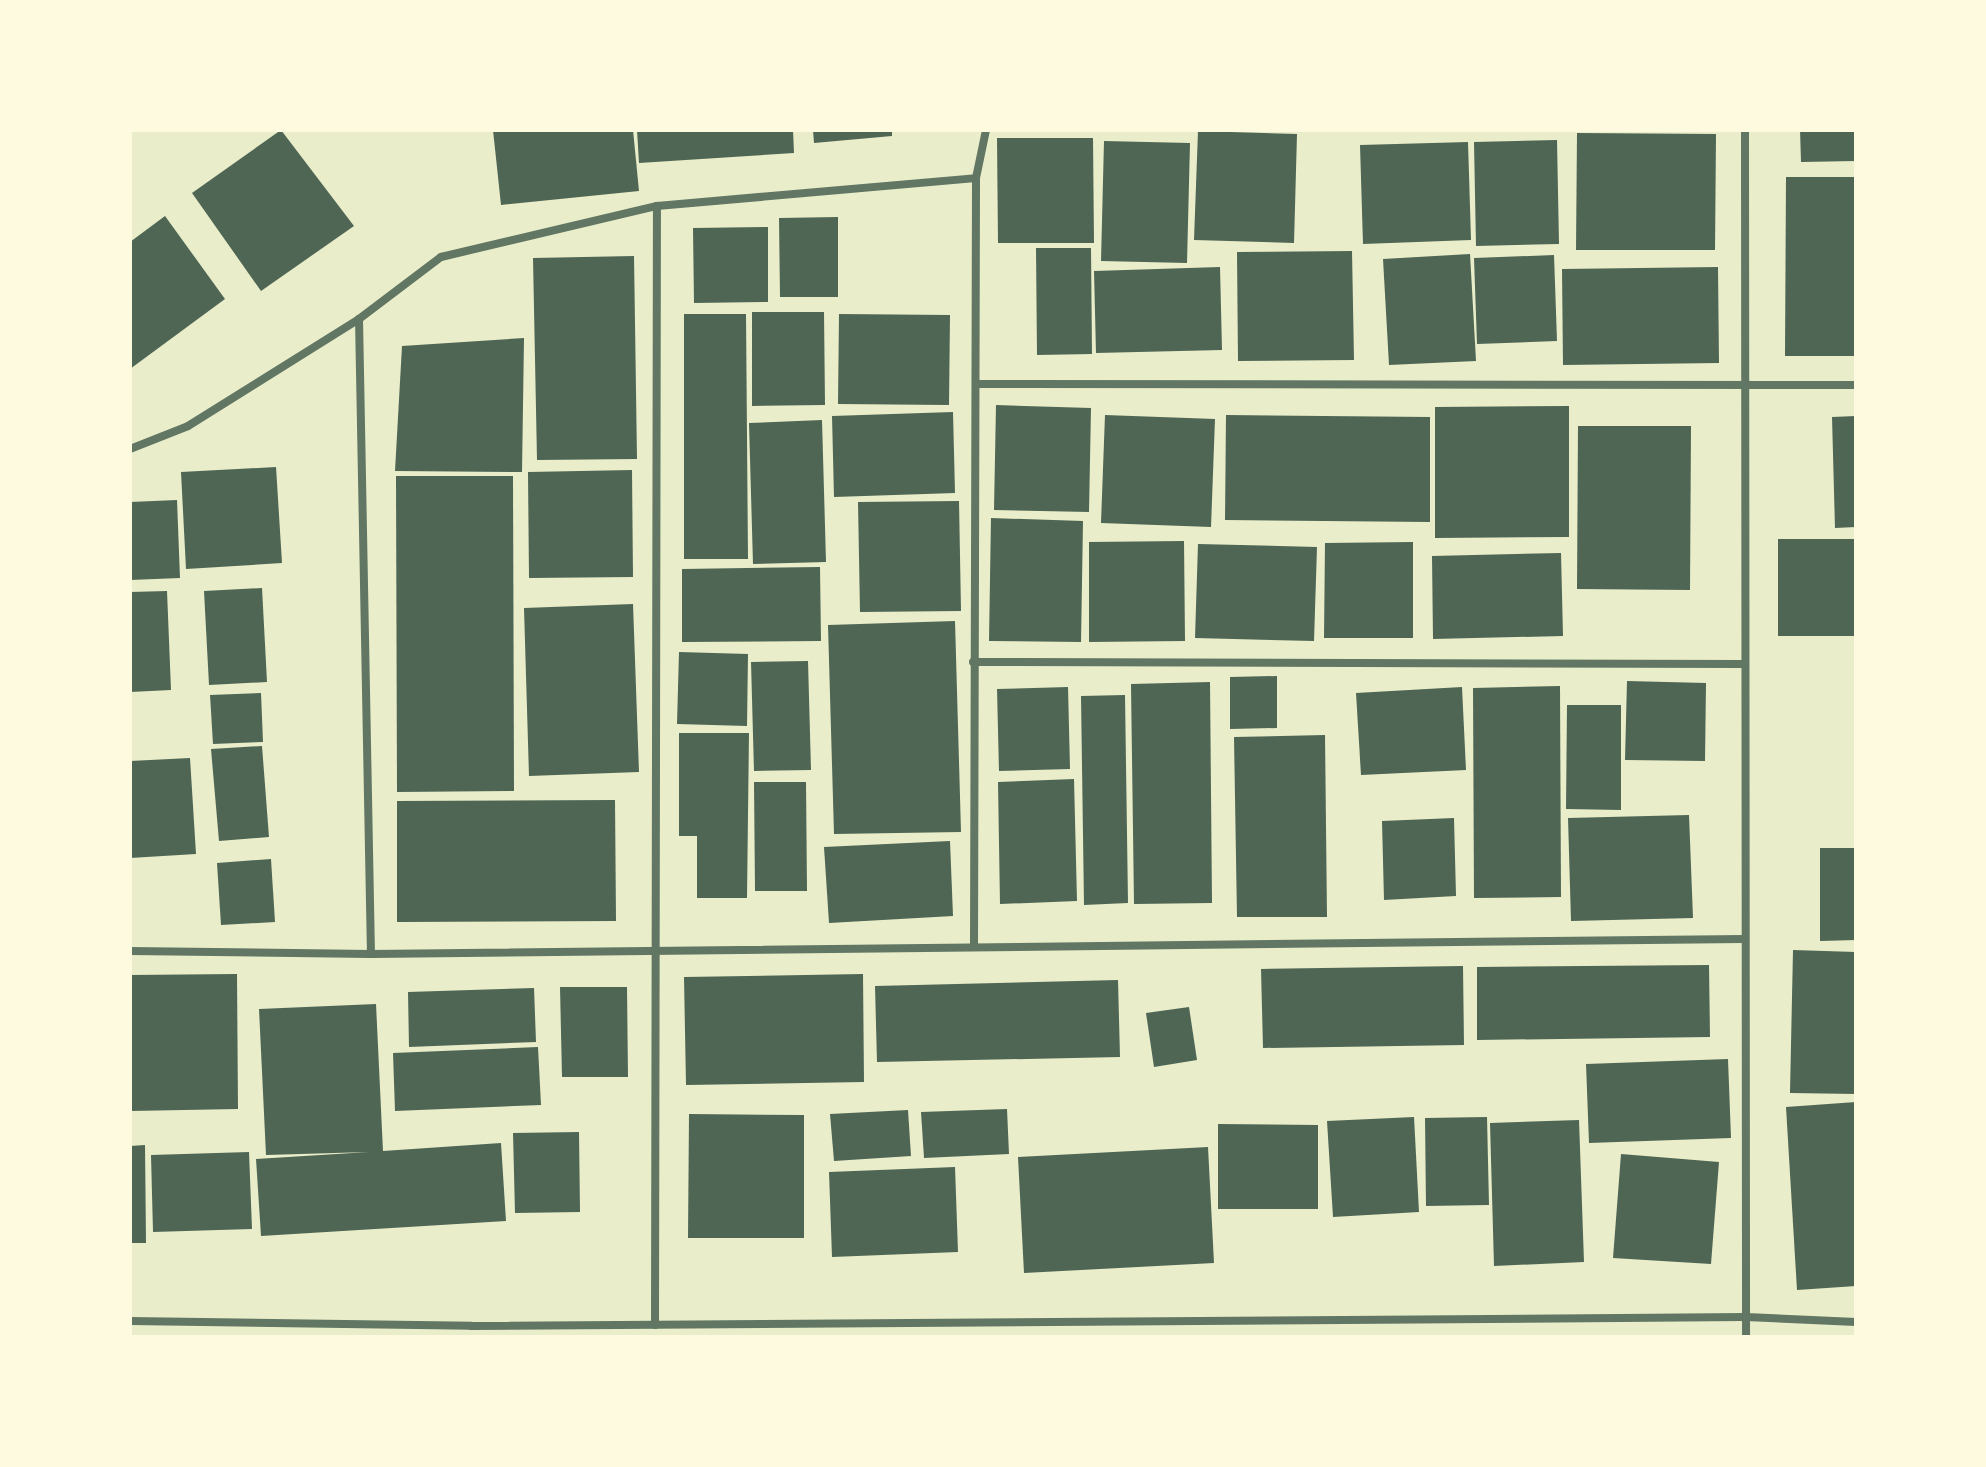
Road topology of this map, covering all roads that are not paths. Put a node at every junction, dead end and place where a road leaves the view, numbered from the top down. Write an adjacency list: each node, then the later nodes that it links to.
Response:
1 (985, 130): 3 (street)
2 (1745, 130): 7 (street)
3 (976, 178): 4 (street); 6 (street)
4 (657, 206): 5 (street); 15 (street)
5 (359, 319): 9 (street); 16 (street)
6 (977, 384): 7 (street); 10 (street)
7 (1745, 385): 8 (street); 11 (street)
8 (1856, 385)
9 (130, 449)
10 (973, 662): 11 (street); 13 (street)
11 (1744, 664): 12 (street)
12 (1744, 939): 13 (street); 17 (street)
13 (974, 947): 15 (street)
14 (130, 951): 16 (street)
15 (657, 951): 16 (street); 21 (street)
16 (371, 954)
17 (1746, 1317): 19 (street); 20 (street); 23 (street)
18 (130, 1321): 21 (street)
19 (1856, 1322)
20 (817, 1324): 21 (street); 22 (street)
21 (655, 1325)
22 (817, 1337)
23 (1746, 1337)

